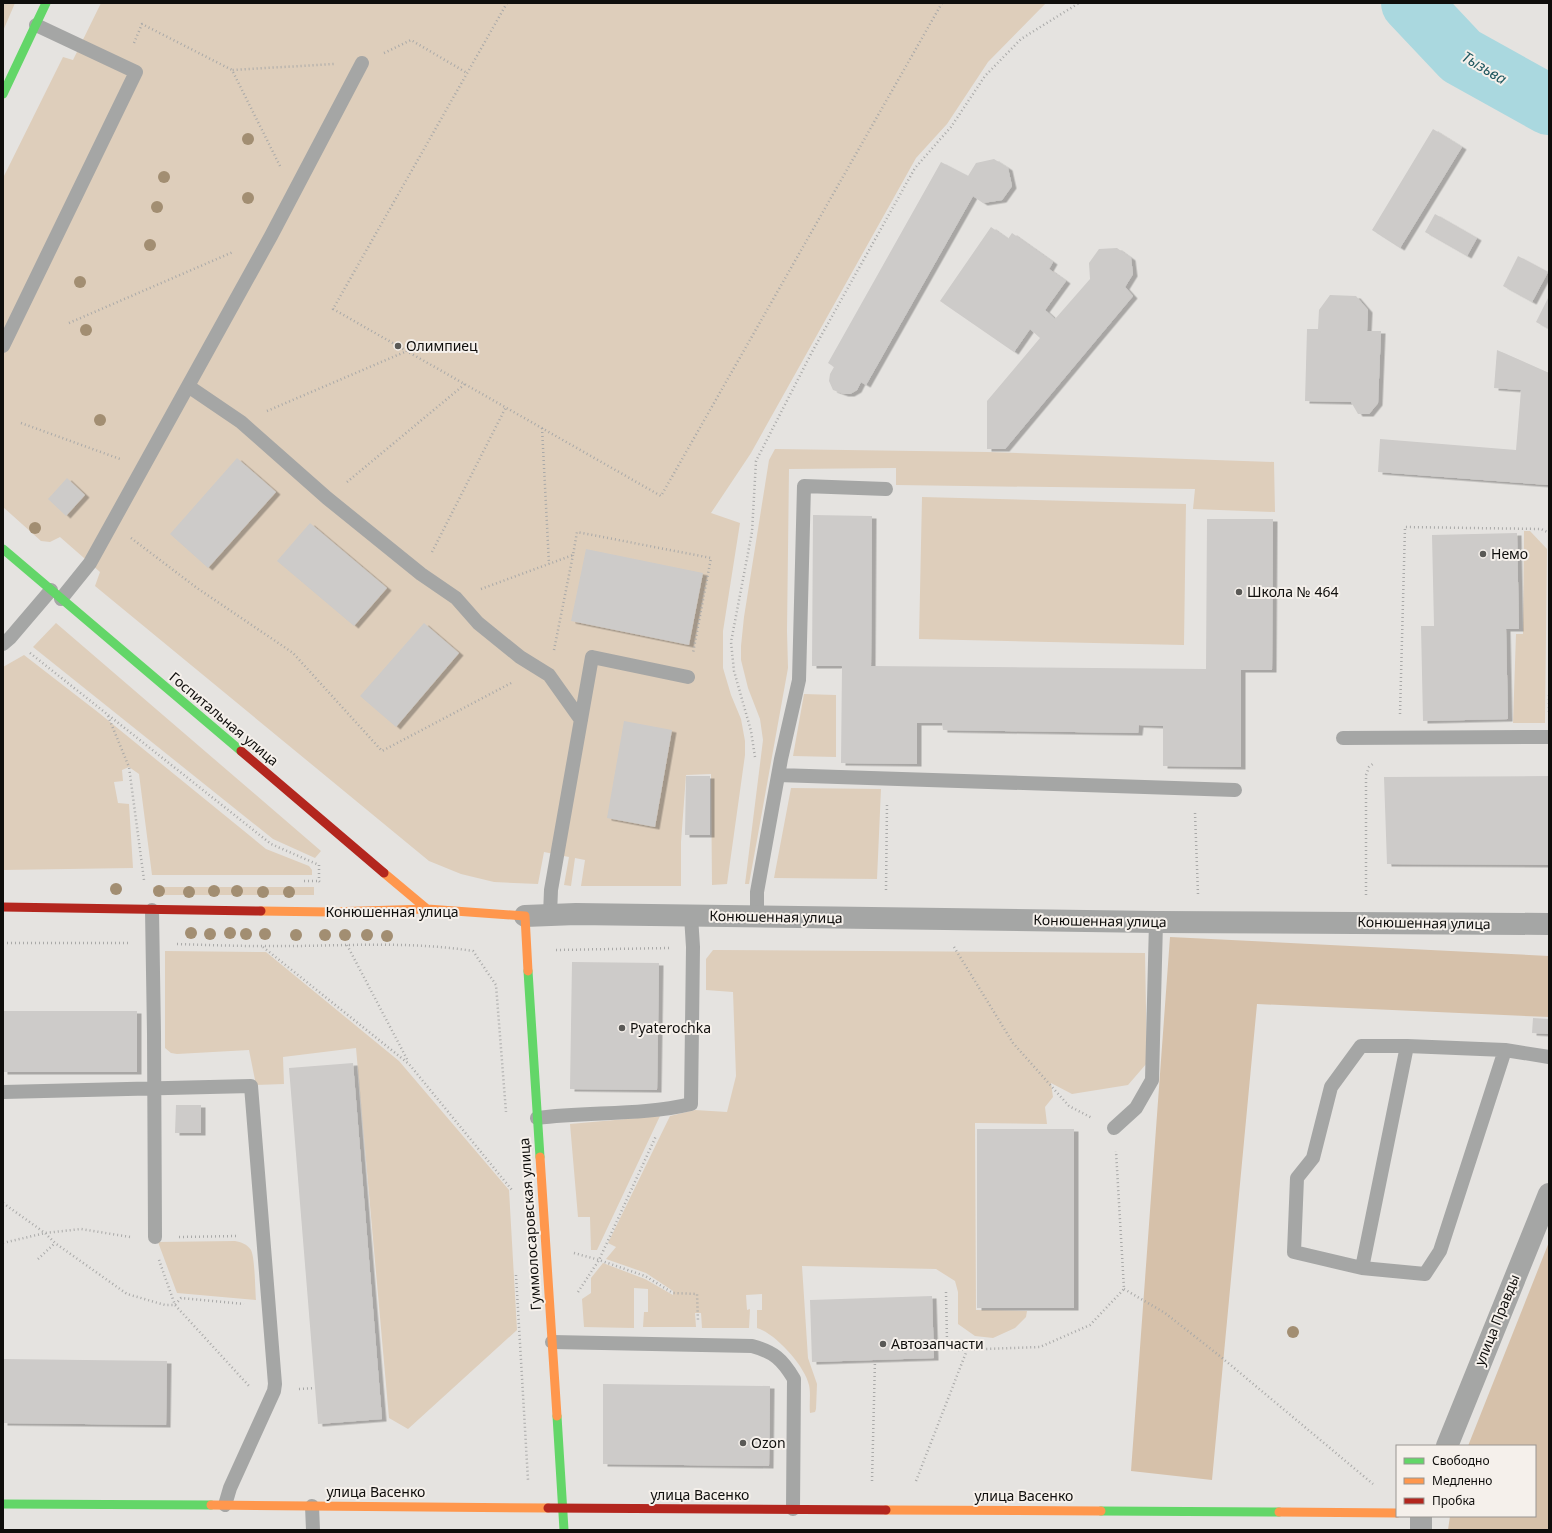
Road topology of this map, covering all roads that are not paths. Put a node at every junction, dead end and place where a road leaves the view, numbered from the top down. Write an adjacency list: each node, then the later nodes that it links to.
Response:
1 (46, 3): 2 (street)
2 (36, 25): 4 (street); 5 (lane)
3 (362, 63): 6 (lane)
4 (3, 94)
5 (3, 346)
6 (188, 386): 9 (lane); 12 (lane)
7 (886, 489): 15 (lane)
8 (3, 549): 9 (street, Госпитальная улица)
9 (56, 594): 10 (lane); 18 (street, Госпитальная улица)
10 (7, 641)
11 (688, 677): 12 (lane)
12 (581, 720): 20 (lane)
13 (1549, 737): 14 (lane)
14 (1343, 738)
15 (778, 775): 16 (lane); 23 (lane)
16 (1235, 790)
17 (3, 907): 19 (street, Конюшенная улица)
18 (426, 909): 19 (street, Конюшенная улица); 21 (street, Конюшенная улица)
19 (152, 910): 29 (lane)
20 (550, 915): 21 (street, Конюшенная улица); 22 (street, Конюшенная улица)
21 (525, 916): 31 (street, Гуммолосаровская улица)
22 (692, 916): 23 (street, Конюшенная улица); 31 (lane)
23 (757, 916): 24 (street, Конюшенная улица)
24 (1156, 922): 25 (street, Конюшенная улица); 32 (lane)
25 (1549, 924)
26 (1407, 1046): 27 (lane); 35 (lane); 35 (lane)
27 (1505, 1050): 28 (lane); 35 (lane)
28 (1549, 1057)
29 (155, 1089): 30 (lane); 34 (lane); 39 (lane)
30 (3, 1092)
31 (537, 1118): 36 (street, Гуммолосаровская улица)
32 (1114, 1128)
33 (1549, 1194): 37 (street, улица Правды)
34 (155, 1237)
35 (1362, 1268)
36 (552, 1342): 41 (street, Гуммолосаровская улица); 42 (lane)
37 (1447, 1445)
38 (3, 1504): 39 (street, улица Васенко)
39 (225, 1505): 40 (street, улица Васенко)
40 (312, 1506): 41 (street, улица Васенко); 45 (lane)
41 (563, 1508): 42 (street, улица Васенко); 46 (street, Гуммолосаровская улица)
42 (793, 1509): 43 (street, улица Васенко)
43 (1396, 1512)
44 (1421, 1517): 47 (street)
45 (313, 1530)
46 (564, 1530)
47 (1421, 1530)

